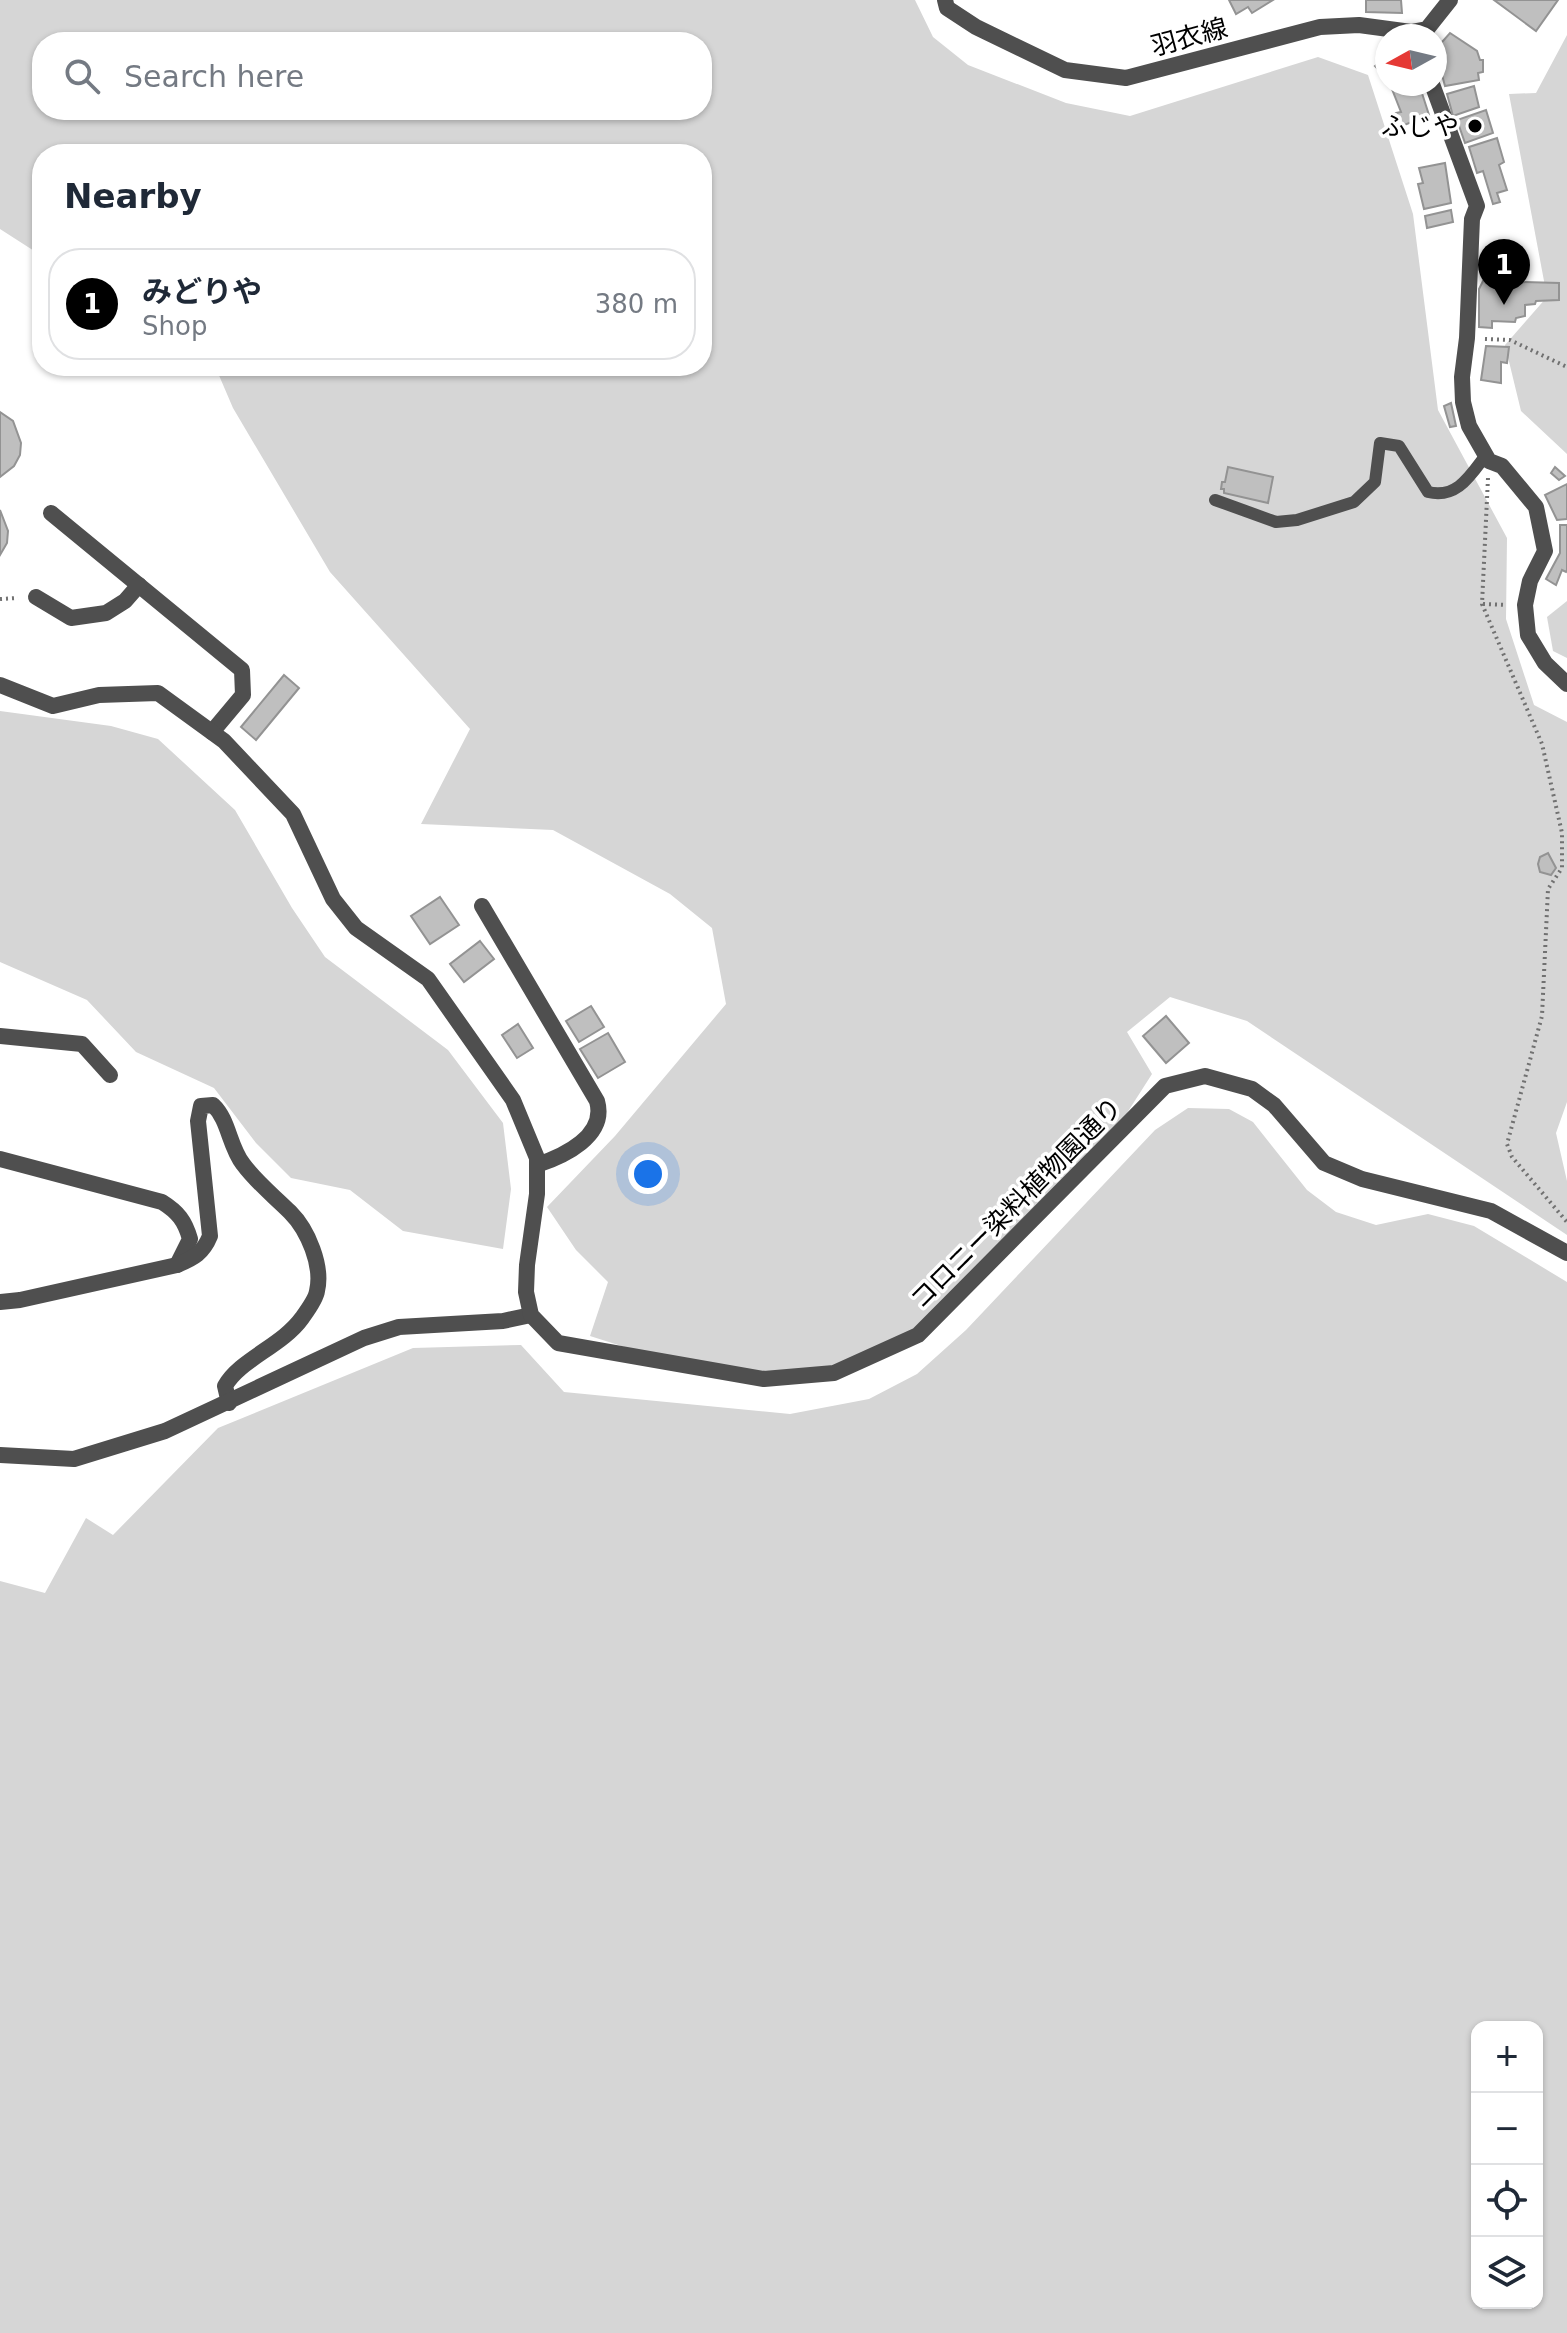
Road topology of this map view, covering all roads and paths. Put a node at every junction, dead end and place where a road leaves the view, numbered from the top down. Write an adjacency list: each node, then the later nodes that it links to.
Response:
1 (945, 0): 4 (street, 羽衣線)
2 (1450, 0): 3 (street, 羽衣線)
3 (1431, 24)
4 (1375, 28)
5 (1436, 96): 6 (street)
6 (1467, 338): 7 (path); 8 (street)
7 (1567, 367)
8 (1487, 458): 9 (lane); 13 (path); 14 (street)
9 (1215, 500)
10 (51, 513): 11 (street)
11 (139, 585): 12 (street); 17 (street)
12 (36, 597)
13 (1482, 604): 14 (path); 23 (path)
14 (1525, 605): 15 (street)
15 (1567, 684)
16 (0, 685): 17 (street)
17 (212, 732): 22 (street)
18 (482, 906): 22 (street)
19 (0, 1036): 20 (street)
20 (110, 1075)
21 (0, 1159): 25 (street)
22 (537, 1165): 27 (street)
23 (1567, 1222)
24 (1567, 1253): 27 (street, コロニー染料植物園通り)
25 (177, 1265): 26 (street); 28 (street)
26 (0, 1302)
27 (531, 1315): 28 (street)
28 (229, 1403): 29 (street)
29 (0, 1455)

